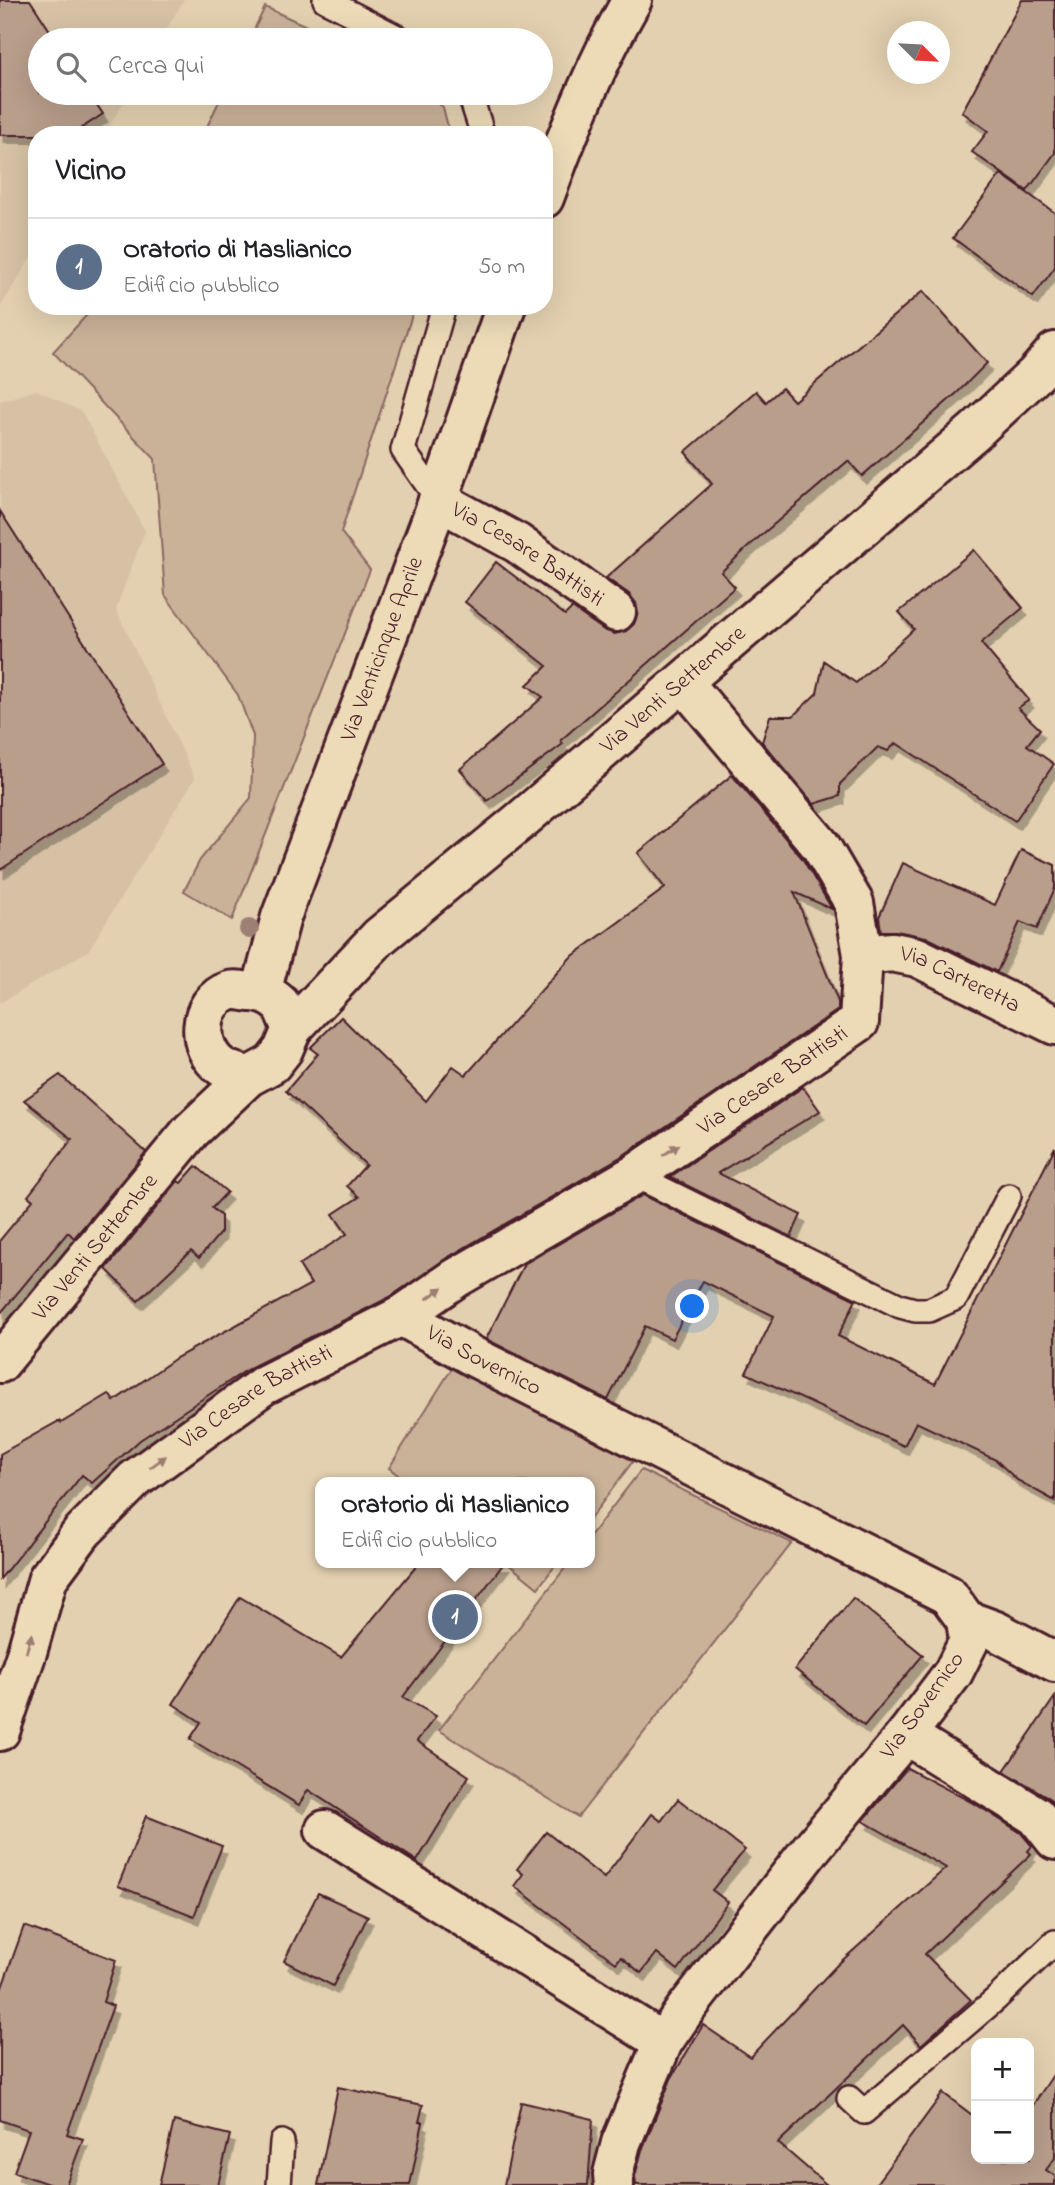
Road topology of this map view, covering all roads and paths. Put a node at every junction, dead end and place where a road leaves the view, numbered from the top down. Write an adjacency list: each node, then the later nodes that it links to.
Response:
1 (325, 0): 3 (lane)
2 (632, 0): 6 (street)
3 (380, 28)
4 (473, 105): 5 (lane)
5 (480, 126)
6 (553, 173)
7 (441, 315): 10 (lane)
8 (503, 315): 10 (street, Via Venticinque Aprile)
9 (1055, 352): 12 (street, Via Venti Settembre)
10 (438, 500): 11 (street, Via Cesare Battisti); 14 (street, Via Venticinque Aprile)
11 (616, 612)
12 (683, 682): 13 (street, Via Cesare Battisti); 16 (street, Via Venti Settembre)
13 (863, 955): 15 (street, Via Carteretta); 20 (street, Via Cesare Battisti, one-way to 13)
14 (261, 992): 16 (street); 17 (street)
15 (1055, 1025)
16 (292, 1029): 18 (street)
17 (207, 1054): 18 (street); 19 (street, Via Venti Settembre)
18 (248, 1077): 19 (street, Via Venti Settembre)
19 (191, 1130): 23 (street, Via Venti Settembre)
20 (634, 1175): 21 (lane); 22 (street, Via Cesare Battisti, one-way to 20)
21 (1009, 1196)
22 (401, 1316): 24 (street, Via Sovernico); 26 (street, Via Cesare Battisti, one-way to 22)
23 (0, 1363)
24 (966, 1620): 25 (street); 27 (street, Via Sovernico)
25 (1055, 1662)
26 (0, 1731)
27 (906, 1735): 29 (street); 31 (street, Via Sovernico)
28 (325, 1830): 31 (street)
29 (1055, 1840)
30 (1055, 1942): 32 (lane)
31 (663, 2042): 35 (street, Via Sovernico)
32 (849, 2098)
33 (282, 2141): 34 (lane)
34 (279, 2185)
35 (614, 2185)

